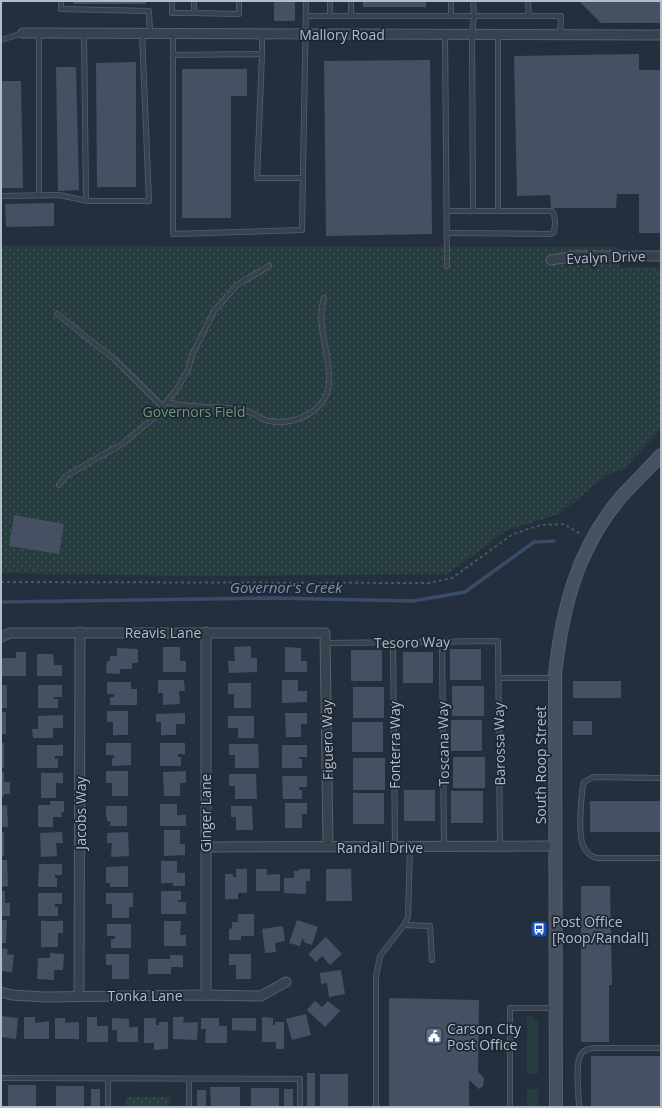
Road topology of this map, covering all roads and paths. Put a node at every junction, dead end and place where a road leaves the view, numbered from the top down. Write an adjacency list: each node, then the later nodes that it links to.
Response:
1 (61, 1): 21 (lane)
2 (172, 1): 11 (lane)
3 (194, 1): 11 (lane)
4 (239, 1): 11 (lane)
5 (306, 1): 13 (lane)
6 (330, 1): 14 (lane)
7 (351, 1): 12 (lane)
8 (451, 1): 15 (lane)
9 (474, 1): 16 (lane)
10 (528, 1): 17 (lane)
11 (194, 12)
12 (351, 15): 14 (lane); 15 (lane)
13 (306, 16): 14 (lane); 24 (lane)
14 (330, 16)
15 (451, 16): 16 (lane)
16 (474, 16): 17 (lane); 26 (lane)
17 (529, 16): 28 (lane)
18 (23, 33): 19 (street, Mallory Road); 30 (lane)
19 (39, 33): 20 (street, Mallory Road); 34 (lane)
20 (84, 33): 21 (street, Mallory Road); 36 (lane)
21 (146, 33): 22 (street, Mallory Road); 36 (lane)
22 (173, 33): 23 (street, Mallory Road); 32 (lane)
23 (262, 33): 24 (street, Mallory Road); 31 (lane)
24 (306, 34): 25 (street, Mallory Road); 33 (lane)
25 (445, 34): 26 (street, Mallory Road); 37 (lane)
26 (472, 34): 27 (street, Mallory Road); 38 (lane)
27 (498, 34): 28 (street, Mallory Road); 39 (lane)
28 (560, 34): 29 (street, Mallory Road)
29 (661, 35)
30 (1, 40)
31 (262, 54): 32 (lane); 33 (lane)
32 (173, 56): 33 (lane)
33 (303, 178)
34 (39, 195): 35 (lane); 36 (lane)
35 (1, 196)
36 (86, 200)
37 (447, 211): 38 (lane); 40 (lane)
38 (472, 211): 39 (lane)
39 (498, 211): 40 (lane)
40 (447, 233): 44 (lane)
41 (661, 256): 42 (street, Evalyn Drive)
42 (551, 260)
43 (269, 266): 47 (lane)
44 (447, 266)
45 (324, 298): 47 (lane)
46 (57, 314): 48 (lane)
47 (167, 402): 48 (lane)
48 (162, 407): 50 (lane)
49 (661, 454): 62 (street, South Roop Street)
50 (59, 484)
51 (578, 534): 52 (path)
52 (1, 582)
53 (80, 632): 54 (street, Reavis Lane); 56 (street, Reavis Lane); 76 (street, Jacobs Way)
54 (206, 632): 55 (street, Reavis Lane); 65 (street, Ginger Lane)
55 (325, 633): 60 (street, Figuero Way)
56 (1, 637)
57 (498, 641): 59 (lane, Tesoro Way); 61 (lane, Barossa Way)
58 (393, 642): 59 (lane, Tesoro Way); 60 (lane, Tesoro Way); 67 (lane, Fonterra Way)
59 (442, 642): 69 (lane, Toscana Way)
60 (326, 643): 66 (street, Figuero Way)
61 (498, 678): 62 (lane); 70 (lane, Barossa Way)
62 (555, 678): 64 (street, South Roop Street)
63 (661, 778): 71 (lane)
64 (554, 846): 70 (street, Randall Drive); 78 (street, South Roop Street)
65 (205, 847): 66 (street, Randall Drive); 77 (street, Ginger Lane)
66 (328, 847): 67 (street, Randall Drive)
67 (395, 847): 68 (street, Randall Drive)
68 (410, 847): 69 (street, Randall Drive); 72 (lane)
69 (444, 847): 70 (street, Randall Drive)
70 (500, 847)
71 (661, 858)
72 (404, 925): 73 (lane); 86 (lane)
73 (432, 960)
74 (286, 982): 77 (street, Tonka Lane)
75 (1, 992): 76 (street, Tonka Lane)
76 (79, 995): 77 (street, Tonka Lane)
77 (206, 995)
78 (556, 1008): 87 (lane); 88 (street, South Roop Street)
79 (661, 1048): 89 (lane)
80 (1, 1078): 81 (lane)
81 (108, 1078): 82 (lane); 83 (lane)
82 (189, 1078): 84 (lane); 85 (lane)
83 (108, 1107)
84 (189, 1107)
85 (300, 1107)
86 (376, 1107)
87 (510, 1107)
88 (556, 1107)
89 (580, 1107)

